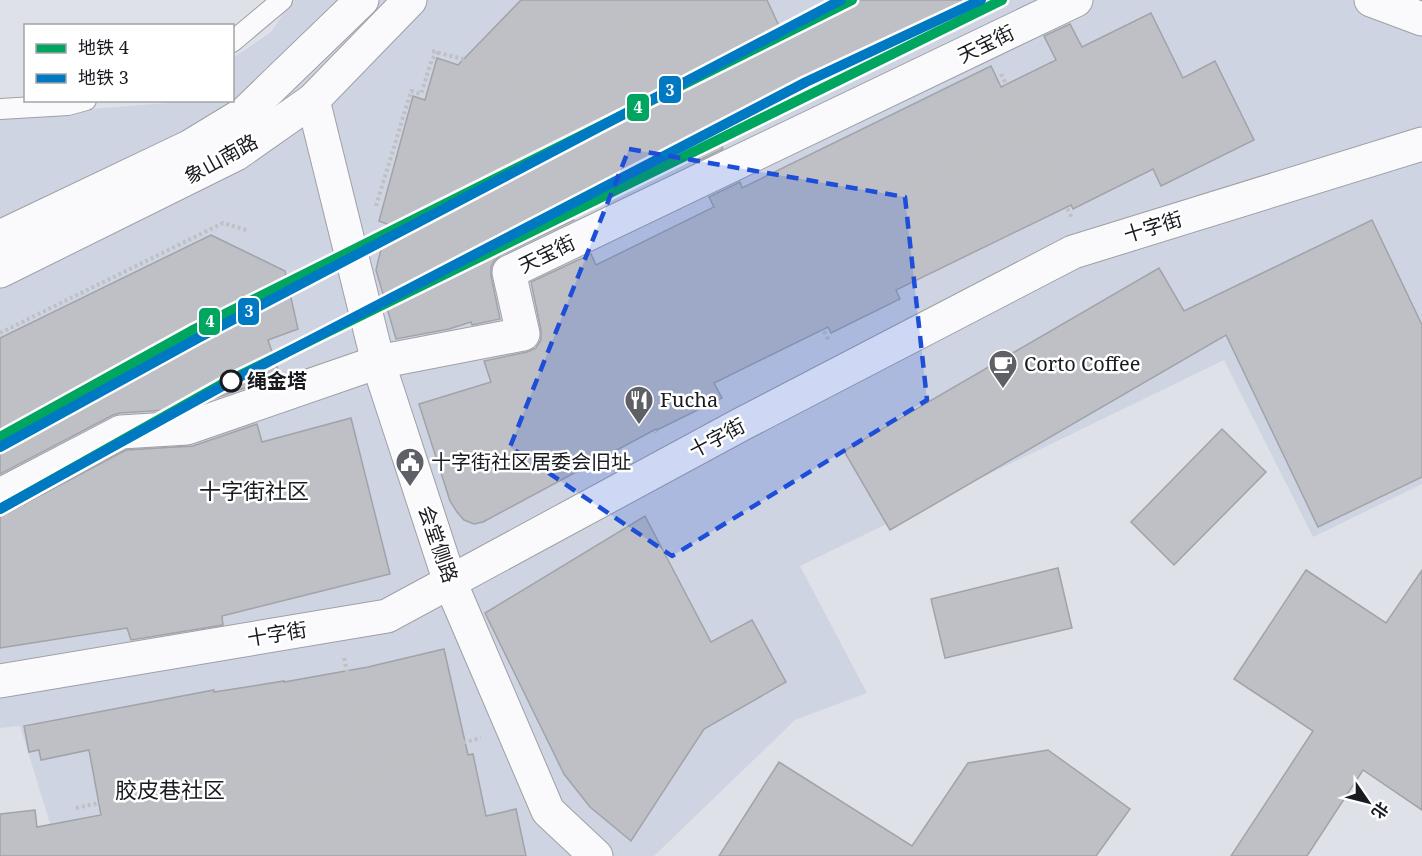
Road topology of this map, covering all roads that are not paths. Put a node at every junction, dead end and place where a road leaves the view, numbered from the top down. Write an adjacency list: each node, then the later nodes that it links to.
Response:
1 (282, 0): 7 (lane)
2 (362, 0): 12 (street, 象山南路)
3 (410, 0): 8 (street, 象山南路)
4 (1076, 0): 14 (street, 天宝街)
5 (1371, 0): 6 (street)
6 (1422, 19)
7 (234, 40)
8 (313, 100): 13 (street, 象山南路); 14 (street, 会堂侧路)
9 (79, 102): 10 (lane)
10 (0, 109)
11 (1422, 144): 16 (street, 十字街)
12 (0, 237)
13 (0, 271)
14 (378, 362): 15 (street, 天宝街); 16 (street, 会堂侧路)
15 (0, 495)
16 (450, 582): 17 (street, 十字街); 18 (street, 会堂侧路)
17 (0, 681)
18 (596, 856)

